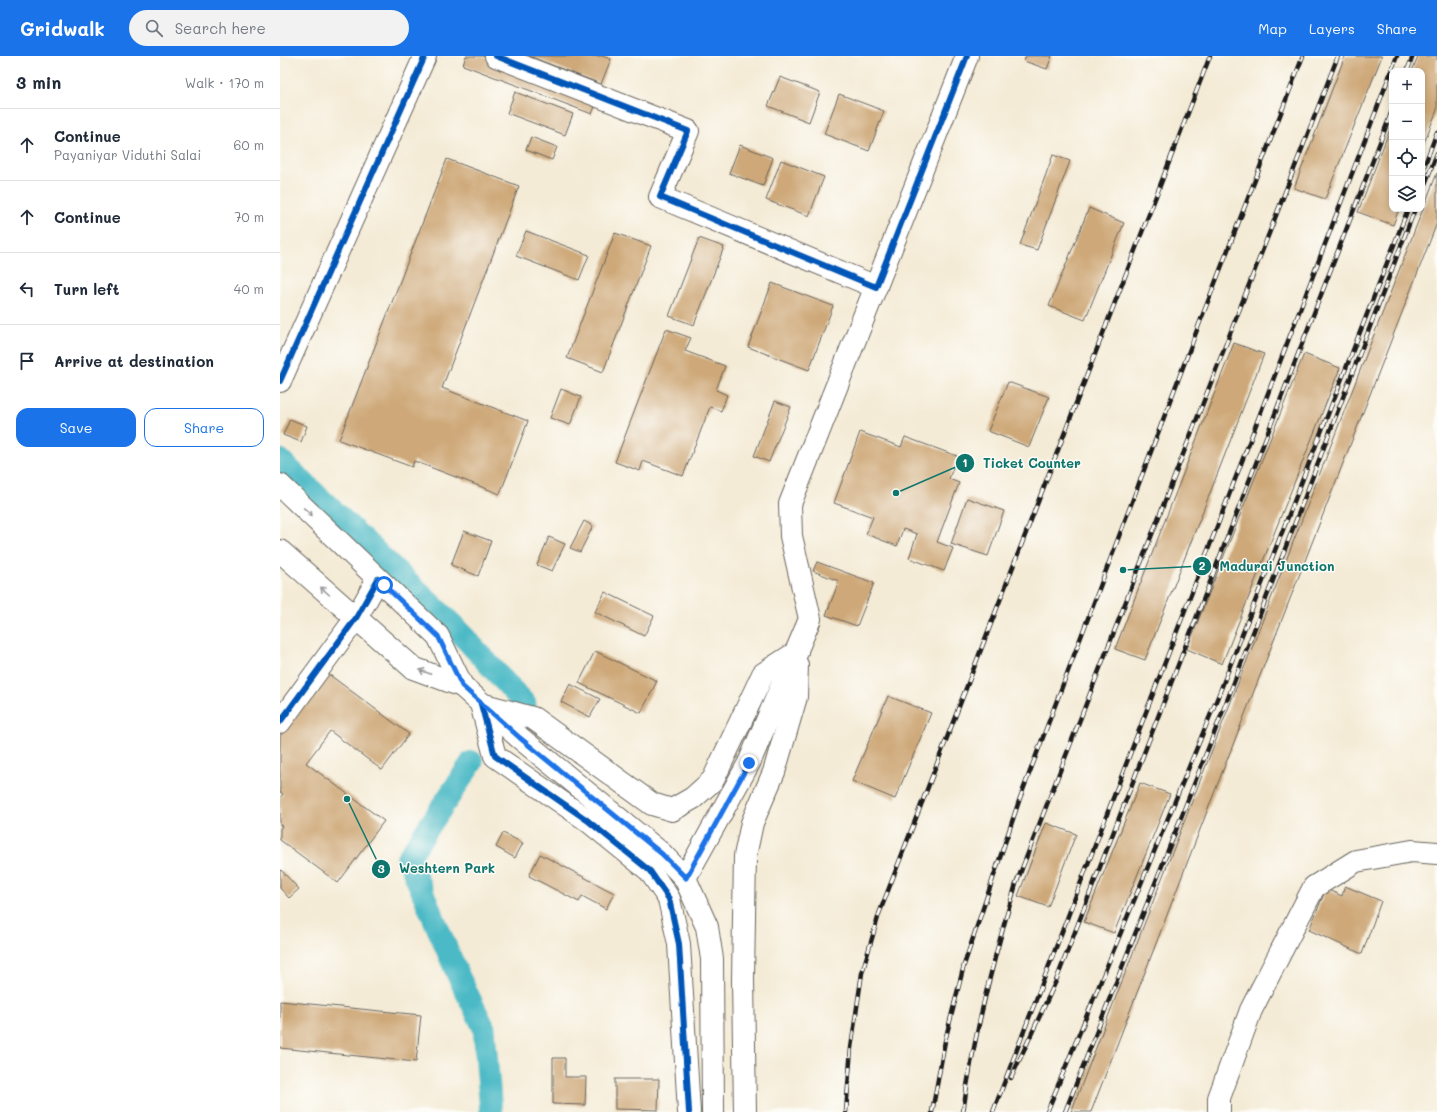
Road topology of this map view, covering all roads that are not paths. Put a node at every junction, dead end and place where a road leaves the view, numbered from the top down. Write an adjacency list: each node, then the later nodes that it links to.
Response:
1 (426, 56): 5 (street)
2 (496, 56): 4 (street)
3 (967, 56): 4 (street)
4 (876, 287): 10 (street)
5 (280, 381)
6 (280, 485): 8 (street, one-way to 8)
7 (280, 551): 9 (street, one-way to 7)
8 (378, 579): 9 (street); 11 (street)
9 (356, 618): 11 (street, one-way to 9); 13 (street)
10 (797, 652): 12 (street); 15 (street); 18 (street)
11 (462, 686): 12 (street)
12 (481, 704): 15 (street); 16 (street)
13 (280, 722)
14 (1437, 853): 19 (street)
15 (686, 878): 17 (street)
16 (690, 1112)
17 (713, 1112)
18 (745, 1112)
19 (1219, 1112)

